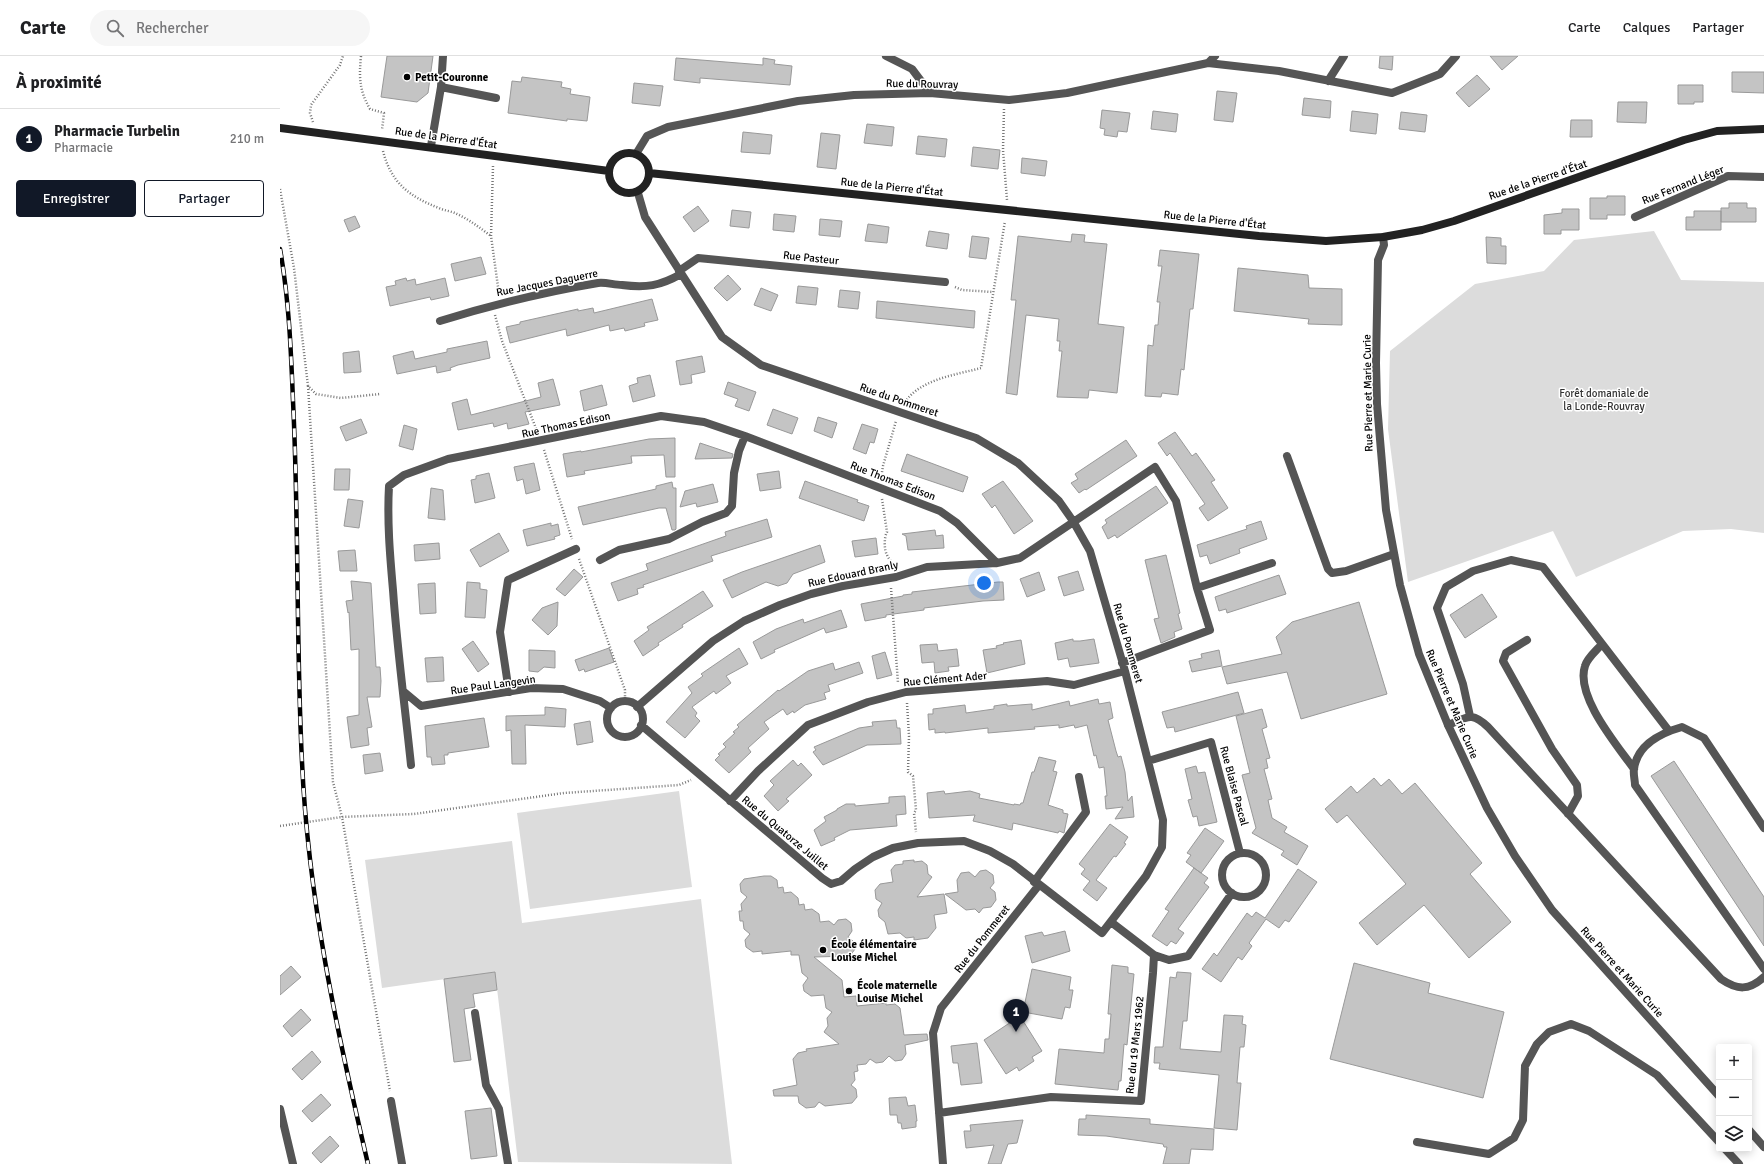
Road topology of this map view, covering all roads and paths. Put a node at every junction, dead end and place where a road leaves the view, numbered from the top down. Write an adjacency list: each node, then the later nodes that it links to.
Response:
1 (344, 56): 14 (path)
2 (361, 56): 17 (path)
3 (443, 56): 10 (street)
4 (886, 56): 11 (street)
5 (1215, 56): 8 (street)
6 (1344, 56): 9 (street)
7 (1456, 56): 9 (street)
8 (1208, 63): 9 (street); 11 (street, Rue du Rouvray)
9 (1328, 81)
10 (441, 87): 12 (street); 18 (street)
11 (930, 93): 19 (street, Rue du Rouvray)
12 (496, 98)
13 (1004, 104): 26 (path)
14 (310, 114)
15 (280, 128): 17 (street, Rue de la Pierre d'État)
16 (1764, 129): 29 (street, Rue de la Pierre d'État)
17 (380, 140): 18 (street, Rue de la Pierre d'État); 28 (path)
18 (431, 146): 20 (street, Rue de la Pierre d'État)
19 (636, 154): 21 (street); 22 (street)
20 (494, 155): 21 (street, Rue de la Pierre d'État); 28 (path)
21 (609, 171): 25 (street)
22 (648, 173): 25 (street); 26 (street, Rue de la Pierre d'État)
23 (1764, 177): 27 (street, Rue Fernand Léger)
24 (280, 189): 35 (path)
25 (638, 192): 30 (street, Rue du Pommeret)
26 (1006, 210): 29 (street, Rue de la Pierre d'État); 32 (path)
27 (1635, 217)
28 (491, 236): 33 (path)
29 (1384, 237): 44 (street, Rue Pierre et Marie Curie)
30 (680, 273): 31 (street, Rue Pasteur); 33 (street, Rue Jacques Daguerre); 37 (street, Rue du Pommeret)
31 (945, 282): 32 (path)
32 (993, 292): 37 (path)
33 (497, 304): 34 (street, Rue Jacques Daguerre); 39 (path)
34 (440, 321)
35 (308, 386): 36 (path); 71 (path)
36 (380, 394)
37 (900, 411): 41 (path); 42 (street, Rue du Pommeret)
38 (745, 436): 39 (street, Rue Thomas Edison); 41 (street, Rue Thomas Edison); 45 (street)
39 (541, 442): 43 (path); 54 (street, Rue Thomas Edison)
40 (1287, 456): 44 (street)
41 (880, 488): 47 (street, Rue Thomas Edison); 48 (path)
42 (1073, 521): 47 (street, Rue Edouard Branly); 49 (street, Rue Edouard Branly); 52 (street, Rue du Pommeret)
43 (576, 549): 55 (street); 57 (path)
44 (1394, 554): 62 (street, Rue Pierre et Marie Curie)
45 (600, 560)
46 (1272, 562): 49 (street)
47 (997, 563): 48 (street, Rue Edouard Branly)
48 (896, 577): 56 (path); 58 (street, Rue Edouard Branly)
49 (1197, 588): 52 (street)
50 (1527, 640): 70 (street)
51 (1602, 644): 60 (street); 63 (street); 66 (street)
52 (1122, 663): 53 (street, Rue du Pommeret)
53 (1125, 671): 56 (street, Rue Clément Ader); 64 (street, Rue du Pommeret)
54 (403, 691): 55 (street, Rue Paul Langevin); 65 (street, Rue Thomas Edison)
55 (509, 692): 59 (street, Rue Paul Langevin)
56 (906, 692): 69 (street, Rue Clément Ader); 74 (path)
57 (625, 701): 58 (street); 59 (street)
58 (637, 707): 61 (street)
59 (611, 708): 61 (street)
60 (1470, 716): 62 (street); 70 (street)
61 (641, 725): 67 (street, Rue du Quatorze Juillet)
62 (1448, 725): 83 (street, Rue Pierre et Marie Curie)
63 (1669, 731): 66 (street); 73 (street)
64 (1148, 761): 75 (street, Rue Blaise Pascal); 78 (street, Rue du Pommeret)
65 (410, 765)
66 (1634, 769): 80 (street)
67 (701, 777): 69 (street, Rue du Quatorze Juillet); 71 (path)
68 (1079, 777): 76 (street)
69 (730, 802): 74 (street, Rue du Quatorze Juillet)
70 (1568, 814): 81 (street)
71 (342, 817): 72 (path); 84 (path)
72 (280, 826)
73 (1764, 828)
74 (918, 843): 76 (street, Rue du Quatorze Juillet)
75 (1240, 853): 77 (street); 77 (street)
76 (1036, 884): 78 (street, Rue du Pommeret); 86 (street, Rue du Pommeret)
77 (1232, 893): 79 (street)
78 (1110, 922): 79 (street)
79 (1154, 955): 86 (street, Rue du 19 Mars 1962)
80 (1764, 969)
81 (1764, 977)
82 (475, 1013): 94 (street)
83 (1716, 1093)
84 (391, 1101): 93 (street)
85 (280, 1109): 92 (street)
86 (939, 1113): 95 (street, Rue du Pommeret)
87 (1752, 1133): 90 (street)
88 (1716, 1139): 89 (street)
89 (1417, 1142)
90 (1764, 1146)
91 (1728, 1152): 96 (street)
92 (293, 1164)
93 (402, 1164)
94 (508, 1164)
95 (944, 1164)
96 (1739, 1164)

